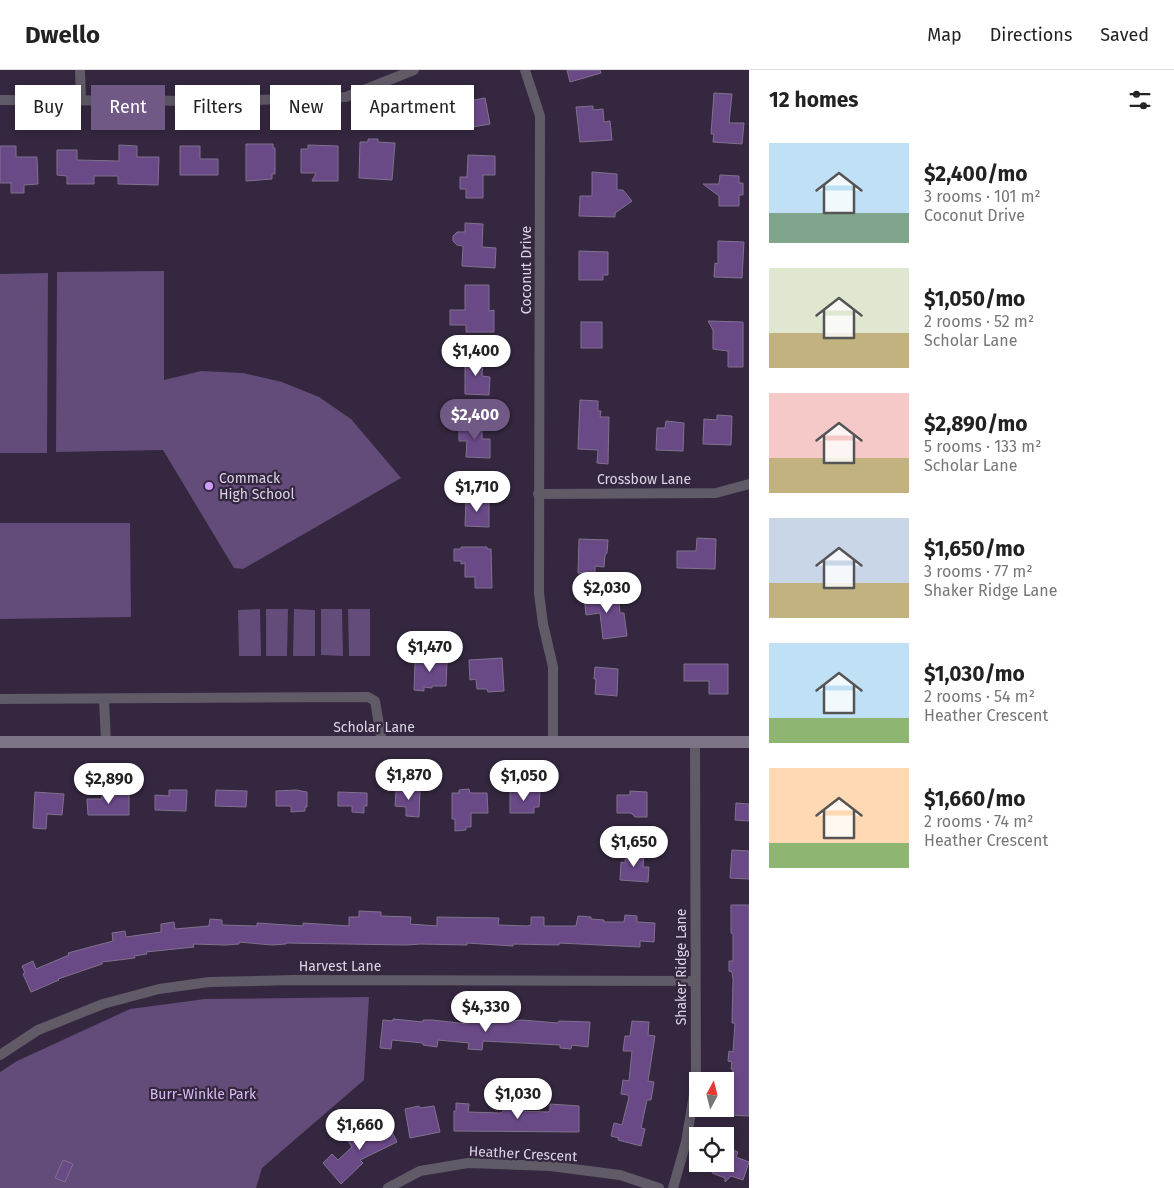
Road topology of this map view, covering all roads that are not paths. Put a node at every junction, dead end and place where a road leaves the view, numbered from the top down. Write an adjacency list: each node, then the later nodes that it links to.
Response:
1 (80, 70): 4 (street)
2 (414, 70): 5 (street)
3 (525, 70): 9 (street, Coconut Drive)
4 (81, 85)
5 (81, 99)
6 (0, 100): 7 (street)
7 (15, 100)
8 (749, 484): 9 (street, Crossbow Lane)
9 (538, 494): 12 (street, Coconut Drive)
10 (0, 699): 11 (street)
11 (104, 699): 14 (street); 15 (street)
12 (553, 741): 15 (street, Scholar Lane); 16 (street, Scholar Lane)
13 (0, 742): 14 (street, Scholar Lane)
14 (106, 742): 15 (street, Scholar Lane)
15 (382, 742)
16 (695, 742): 17 (street, Scholar Lane); 18 (street, Shaker Ridge Lane)
17 (749, 742)
18 (695, 981): 19 (street, Harvest Lane); 22 (street, Shaker Ridge Lane)
19 (0, 1055)
20 (388, 1188): 21 (street, Heather Crescent)
21 (659, 1188)
22 (672, 1188)

